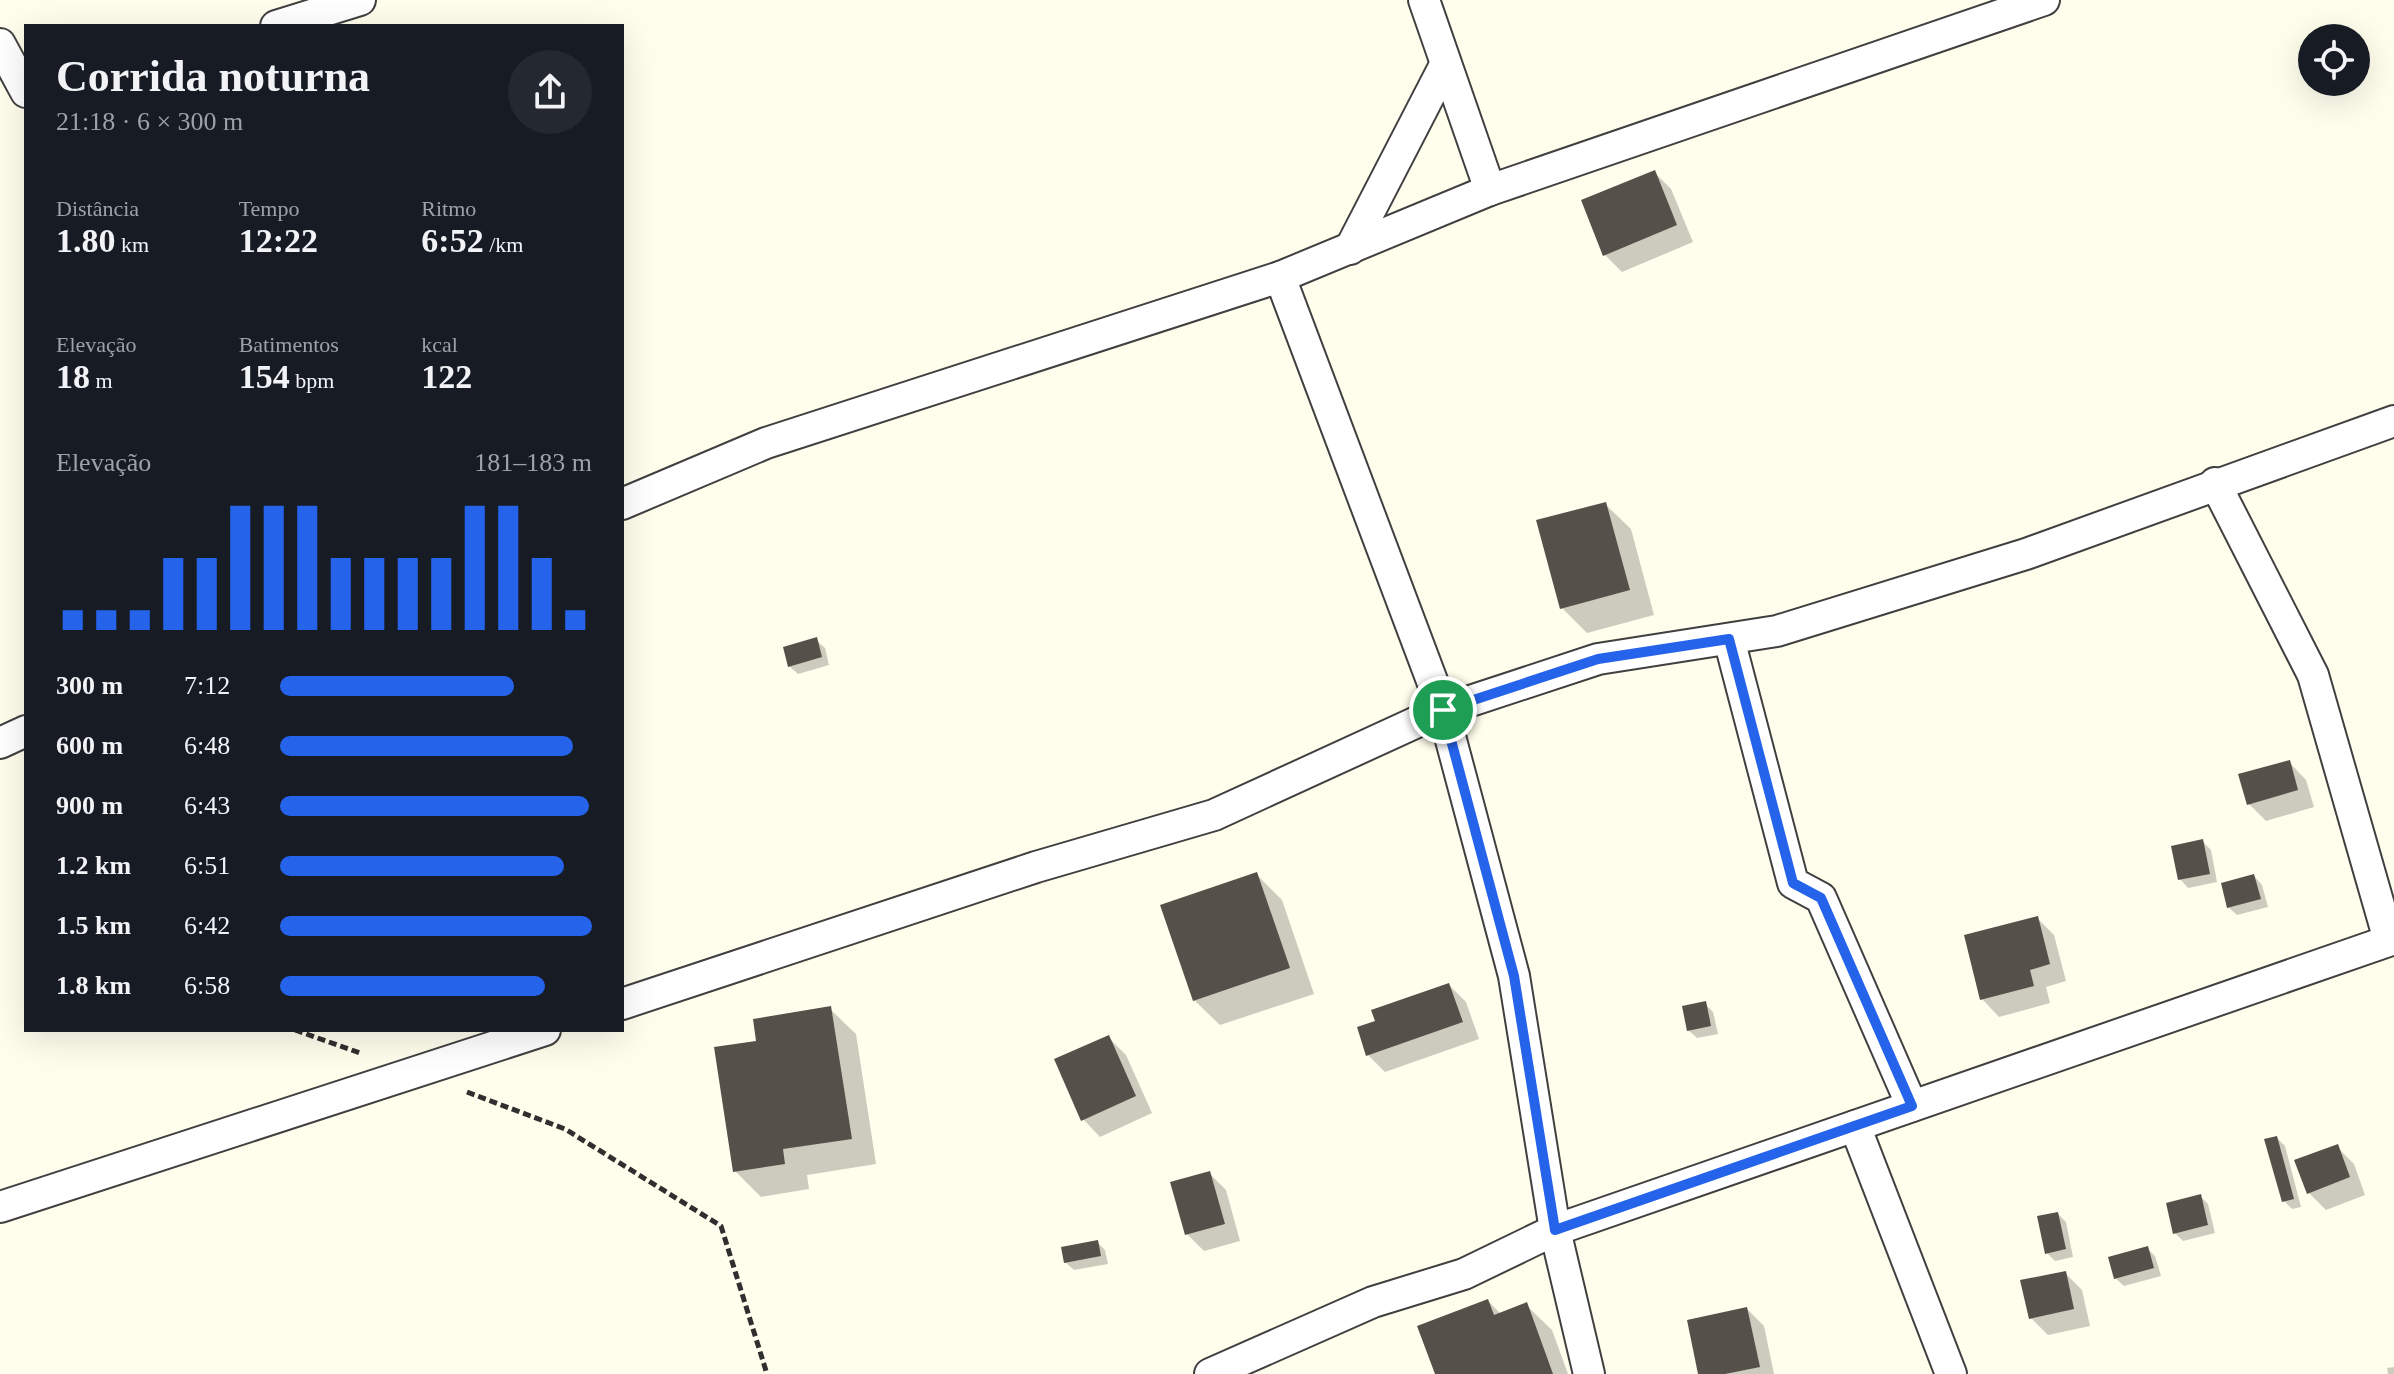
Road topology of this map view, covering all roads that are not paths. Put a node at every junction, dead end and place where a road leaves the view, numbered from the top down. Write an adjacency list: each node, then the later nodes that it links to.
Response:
1 (360, 0): 4 (street)
2 (1424, 0): 6 (street)
3 (2044, 0): 10 (street)
4 (282, 24)
5 (0, 44): 7 (street)
6 (1444, 67): 10 (street); 11 (street)
7 (24, 88)
8 (24, 102): 9 (street)
9 (0, 103)
10 (1490, 190): 11 (street)
11 (1350, 249): 12 (street)
12 (1280, 277): 15 (street); 17 (street)
13 (2394, 421): 14 (street)
14 (2215, 483): 16 (street); 20 (street)
15 (624, 503)
16 (1729, 639): 17 (street); 23 (street)
17 (1443, 710): 21 (street); 26 (street)
18 (24, 732): 19 (street)
19 (0, 743)
20 (2392, 940): 23 (street)
21 (624, 1003)
22 (539, 1032): 25 (street)
23 (1912, 1106): 24 (street)
24 (1855, 1126): 26 (street); 29 (street)
25 (0, 1207)
26 (1555, 1230): 27 (street); 28 (street)
27 (1210, 1374)
28 (1589, 1374)
29 (1951, 1374)

